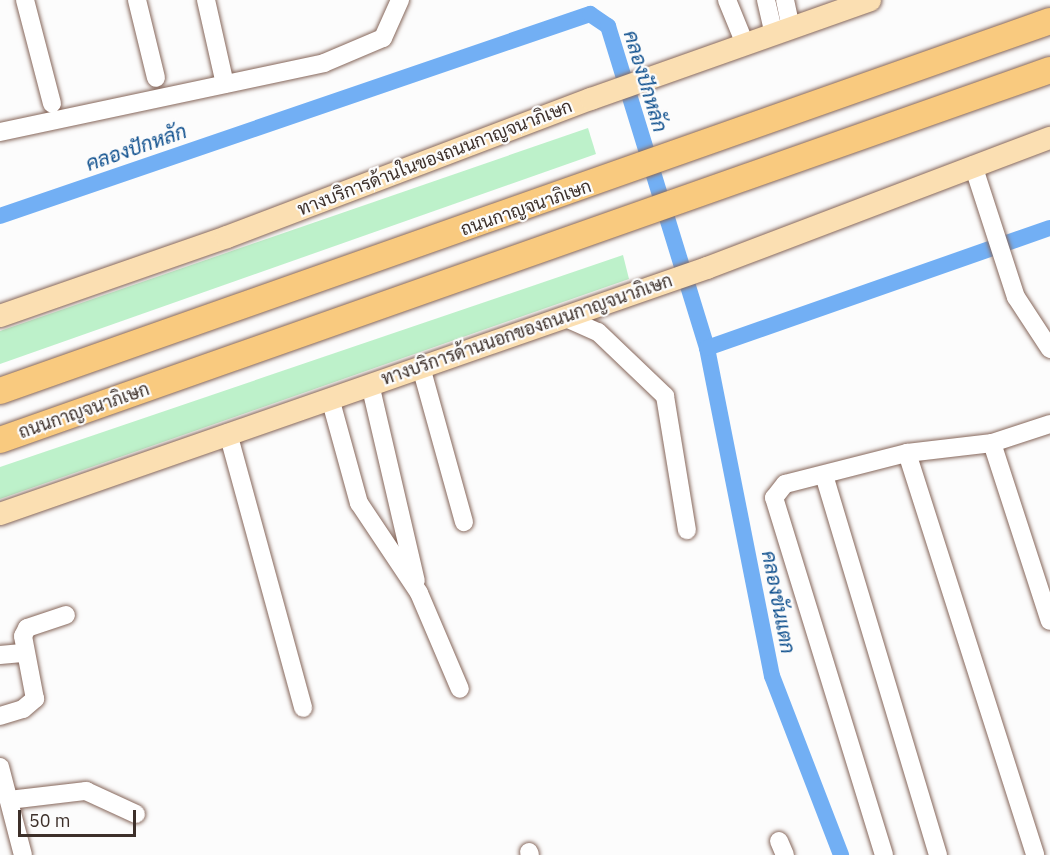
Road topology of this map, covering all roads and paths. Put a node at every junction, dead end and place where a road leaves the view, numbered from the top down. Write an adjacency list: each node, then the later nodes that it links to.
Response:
1 (25, 0): 15 (street)
2 (137, 0): 13 (street)
3 (206, 0): 14 (street)
4 (400, 0): 14 (street)
5 (727, 0): 11 (street)
6 (766, 0): 10 (street)
7 (785, 0): 10 (street)
8 (870, 0): 10 (main road, ทางบริการด้านในของถนนกาญจนาภิเษก)
9 (1050, 21): 24 (highway, ถนนกาญจนาภิเษก)
10 (783, 31): 11 (main road, ทางบริการด้านในของถนนกาญจนาภิเษก)
11 (745, 44): 19 (main road, ทางบริการด้านในของถนนกาญจนาภิเษก)
12 (1050, 70): 28 (highway, ถนนกาญจนาภิเษก)
13 (156, 78)
14 (225, 84): 16 (street)
15 (52, 104)
16 (0, 132)
17 (1050, 138): 18 (main road, ทางบริการด้านนอกของถนนกาญจนาภิเษก)
18 (973, 165): 20 (main road, ทางบริการด้านนอกของถนนกาญจนาภิเษก); 21 (street)
19 (0, 316)
20 (566, 318): 22 (main road, ทางบริการด้านนอกของถนนกาญจนาภิเษก); 34 (street)
21 (1050, 349)
22 (421, 367): 23 (main road, ทางบริการด้านนอกของถนนกาญจนาภิเษก); 33 (street)
23 (370, 384): 25 (main road, ทางบริการด้านนอกของถนนกาญจนาภิเษก); 35 (street)
24 (0, 391)
25 (330, 398): 27 (main road, ทางบริการด้านนอกของถนนกาญจนาภิเษก); 35 (street)
26 (1050, 424): 29 (street)
27 (228, 433): 32 (main road, ทางบริการด้านนอกของถนนกาญจนาภิเษก); 41 (street)
28 (0, 440)
29 (992, 443): 30 (street); 37 (street)
30 (907, 453): 31 (street); 49 (street)
31 (824, 475): 47 (street); 48 (street)
32 (0, 514)
33 (464, 522)
34 (687, 530)
35 (419, 593): 40 (street)
36 (66, 615): 38 (street)
37 (1050, 621)
38 (25, 653): 39 (street); 42 (street)
39 (0, 655)
40 (460, 689)
41 (303, 708)
42 (0, 716)
43 (0, 767): 44 (street)
44 (9, 800): 45 (street); 46 (street)
45 (136, 814)
46 (23, 855)
47 (884, 855)
48 (938, 855)
49 (1035, 855)

